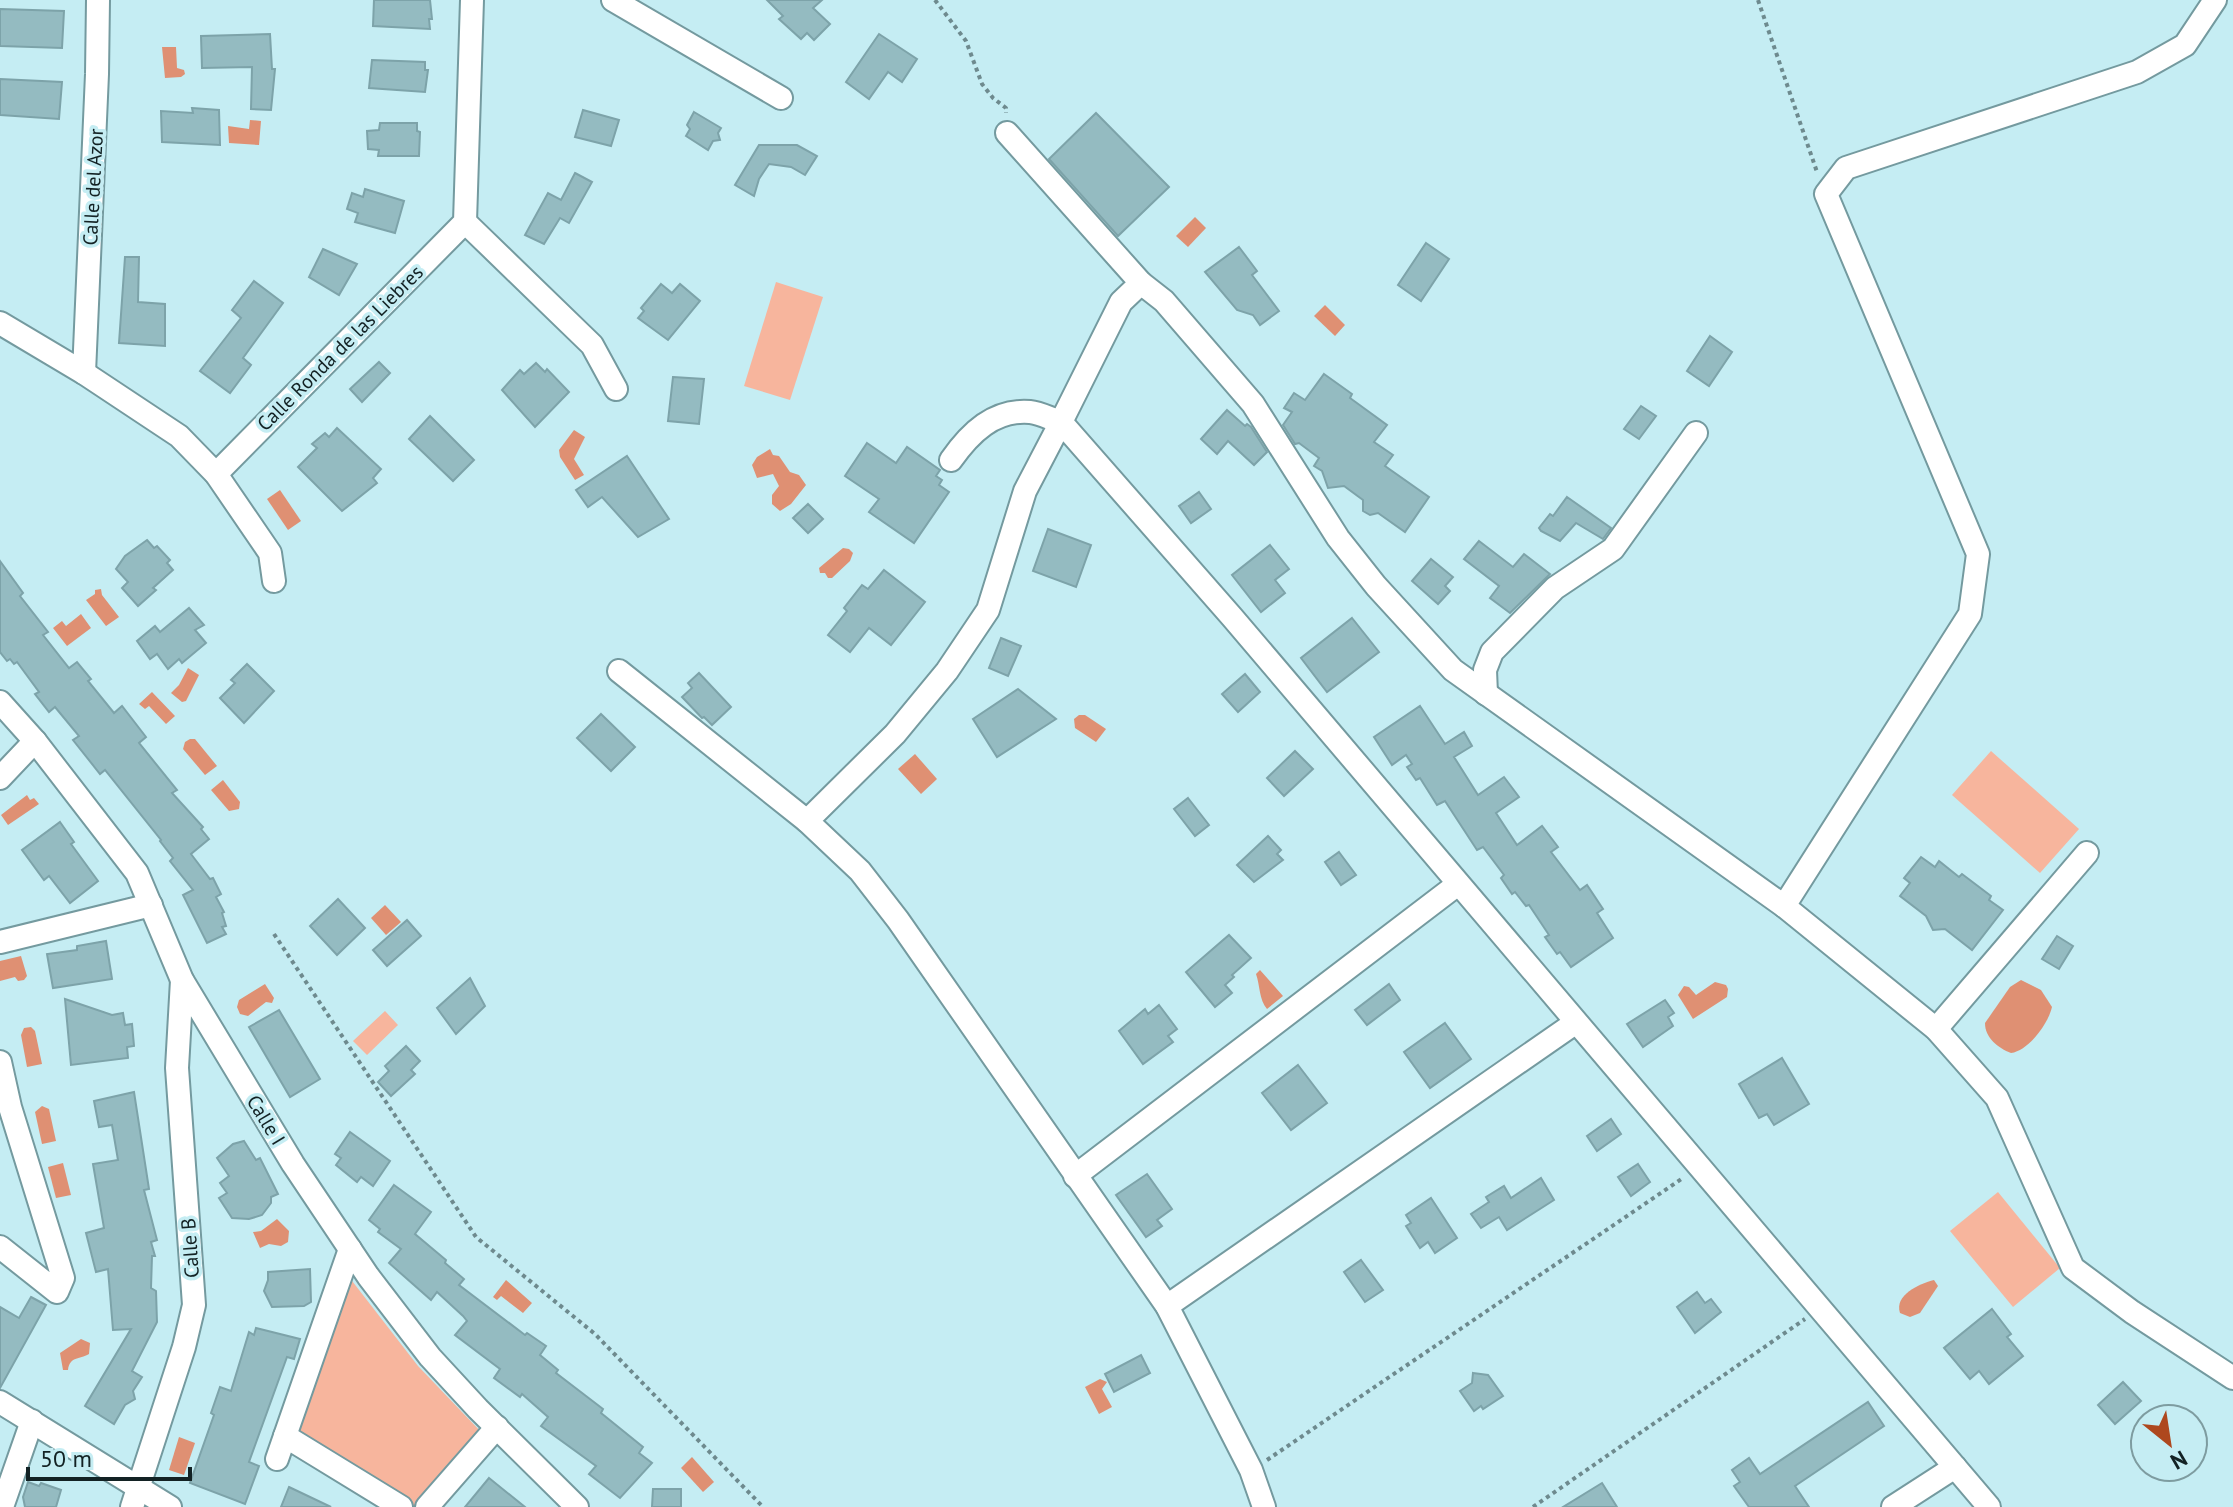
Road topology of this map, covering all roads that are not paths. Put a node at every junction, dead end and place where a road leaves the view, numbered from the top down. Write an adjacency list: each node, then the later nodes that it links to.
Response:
1 (98, 0): 10 (street, Calle del Azor)
2 (472, 0): 7 (street)
3 (613, 0): 5 (street)
4 (2215, 0): 26 (street)
5 (781, 98)
6 (1007, 133): 8 (street)
7 (465, 222): 11 (street); 15 (street, Calle Ronda de las Liebres)
8 (1141, 283): 12 (street); 18 (street)
9 (0, 323): 10 (street)
10 (84, 373): 15 (street)
11 (616, 389)
12 (1061, 422): 14 (street); 22 (street); 24 (street)
13 (1696, 433): 18 (street)
14 (951, 460)
15 (216, 474): 16 (street)
16 (274, 581)
17 (619, 671): 22 (street)
18 (1486, 694): 26 (street)
19 (0, 702): 20 (street, Calle I)
20 (35, 741): 21 (street); 25 (street, Calle I)
21 (0, 778)
22 (807, 821): 33 (street)
23 (2087, 853): 30 (street)
24 (1458, 884): 29 (street); 33 (street)
25 (151, 905): 27 (street); 28 (street, Calle I)
26 (1784, 906): 30 (street)
27 (0, 942)
28 (182, 980): 35 (street, Calle I); 44 (street, Calle B)
29 (1575, 1023): 36 (street); 43 (street)
30 (1936, 1029): 37 (street)
31 (0, 1062): 32 (street)
32 (5, 1108): 34 (street)
33 (1075, 1176): 36 (street)
34 (0, 1247)
35 (350, 1249): 40 (street, Calle I); 41 (street)
36 (1167, 1306): 50 (street)
37 (2233, 1378)
38 (0, 1402): 39 (street)
39 (32, 1421): 44 (street); 45 (street)
40 (497, 1427): 48 (street); 49 (street, Calle I)
41 (285, 1436): 42 (street); 47 (street)
42 (277, 1459)
43 (1955, 1467): 51 (street); 52 (street)
44 (136, 1497): 46 (street)
45 (2, 1507)
46 (170, 1507)
47 (401, 1507)
48 (427, 1507)
49 (577, 1507)
50 (1264, 1507)
51 (1893, 1507)
52 (1989, 1507)

